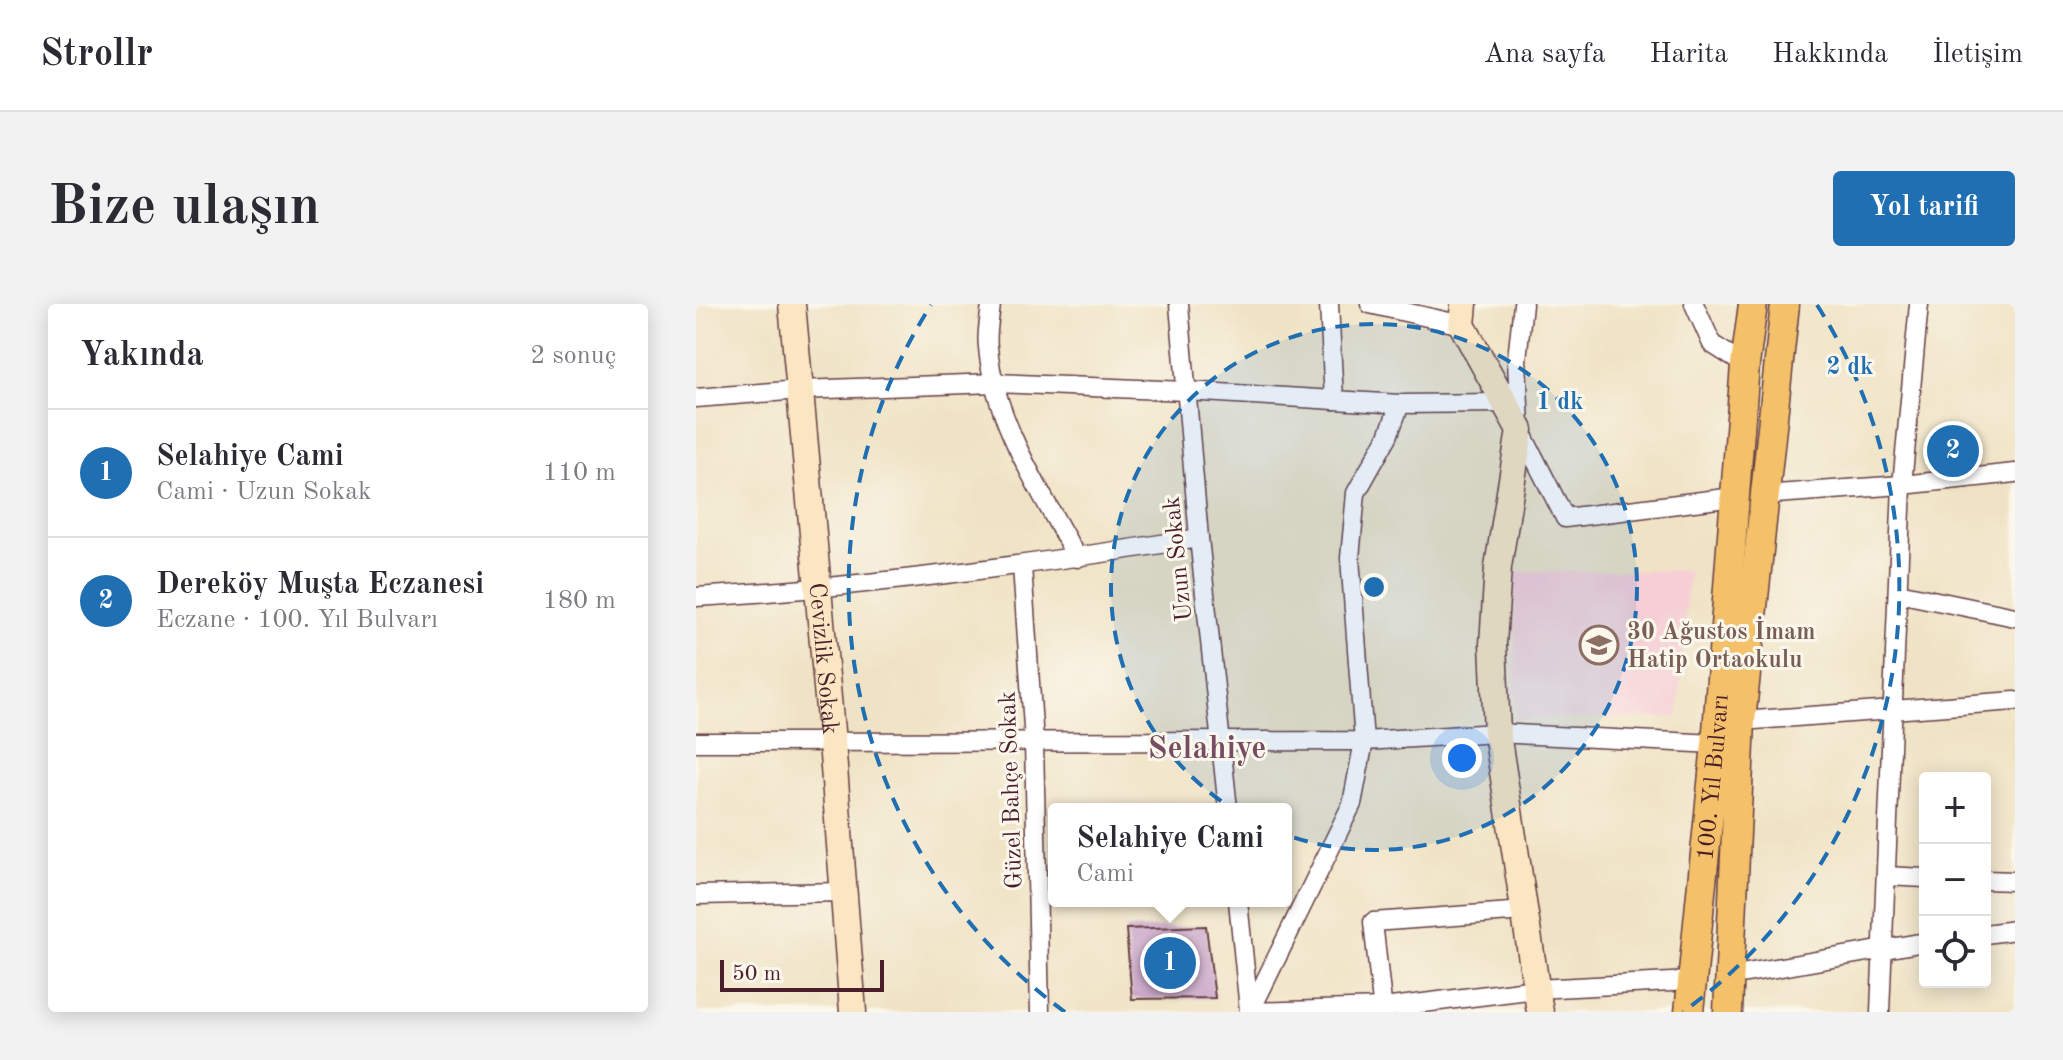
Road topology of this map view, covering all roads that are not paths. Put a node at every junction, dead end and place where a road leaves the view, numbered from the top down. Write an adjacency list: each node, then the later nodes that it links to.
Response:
1 (792, 304): 14 (street, Cevizlik Sokak)
2 (991, 304): 13 (street)
3 (1179, 304): 15 (street, Uzun Sokak)
4 (1329, 304): 17 (street)
5 (1370, 304): 11 (street)
6 (1523, 304): 20 (street)
7 (1694, 304): 12 (street)
8 (1753, 304): 12 (main road, 100. Yıl Bulvarı)
9 (1785, 304): 23 (main road, 100. Yıl Bulvarı)
10 (1919, 304): 22 (street)
11 (1463, 315): 18 (street)
12 (1745, 365): 24 (main road, 100. Yıl Bulvarı)
13 (995, 383): 14 (street); 15 (street); 26 (street)
14 (800, 390): 16 (street); 28 (street, Cevizlik Sokak)
15 (1186, 391): 17 (street); 25 (street, Uzun Sokak)
16 (696, 398)
17 (1334, 400): 19 (street)
18 (1503, 403): 19 (street); 20 (street)
19 (1400, 404): 36 (street)
20 (1520, 430): 24 (street); 35 (street)
21 (2015, 473): 22 (street)
22 (1902, 485): 23 (street); 29 (street)
23 (1763, 495): 34 (main road, 100. Yıl Bulvarı)
24 (1734, 497): 41 (main road, 100. Yıl Bulvarı)
25 (1199, 538): 26 (street); 40 (street, Uzun Sokak)
26 (1077, 558): 27 (street)
27 (1022, 566): 28 (street); 39 (street, Güzel Bahçe Sokak)
28 (818, 590): 30 (street); 38 (street, Cevizlik Sokak)
29 (1898, 593): 31 (street); 33 (street)
30 (696, 597)
31 (2015, 617)
32 (2015, 701): 33 (street)
33 (1893, 708): 34 (street); 43 (street)
34 (1741, 721): 55 (main road, 100. Yıl Bulvarı)
35 (1497, 733): 36 (street); 41 (street); 50 (street)
36 (1364, 741): 40 (street); 61 (street)
37 (696, 742): 38 (street)
38 (832, 742): 39 (street); 47 (street, Cevizlik Sokak)
39 (1034, 742): 40 (street); 60 (street, Güzel Bahçe Sokak)
40 (1220, 742): 42 (street, Uzun Sokak)
41 (1716, 744): 56 (main road, 100. Yıl Bulvarı)
42 (1227, 803)
43 (1886, 876): 44 (street); 54 (street)
44 (1919, 878)
45 (1991, 880): 46 (street)
46 (2015, 881)
47 (844, 892): 48 (street); 59 (street, Cevizlik Sokak)
48 (696, 895)
49 (1239, 907): 61 (street)
50 (1525, 911): 57 (street); 58 (street)
51 (2015, 930): 52 (street)
52 (1991, 933)
53 (1919, 943): 54 (street)
54 (1882, 948): 55 (street); 64 (street)
55 (1730, 976): 63 (main road, 100. Yıl Bulvarı)
56 (1691, 981): 57 (street); 62 (main road, 100. Yıl Bulvarı)
57 (1538, 1000): 58 (street)
58 (1383, 1010): 61 (street)
59 (853, 1012)
60 (1040, 1012)
61 (1250, 1012)
62 (1689, 1012)
63 (1728, 1012)
64 (1880, 1012)

